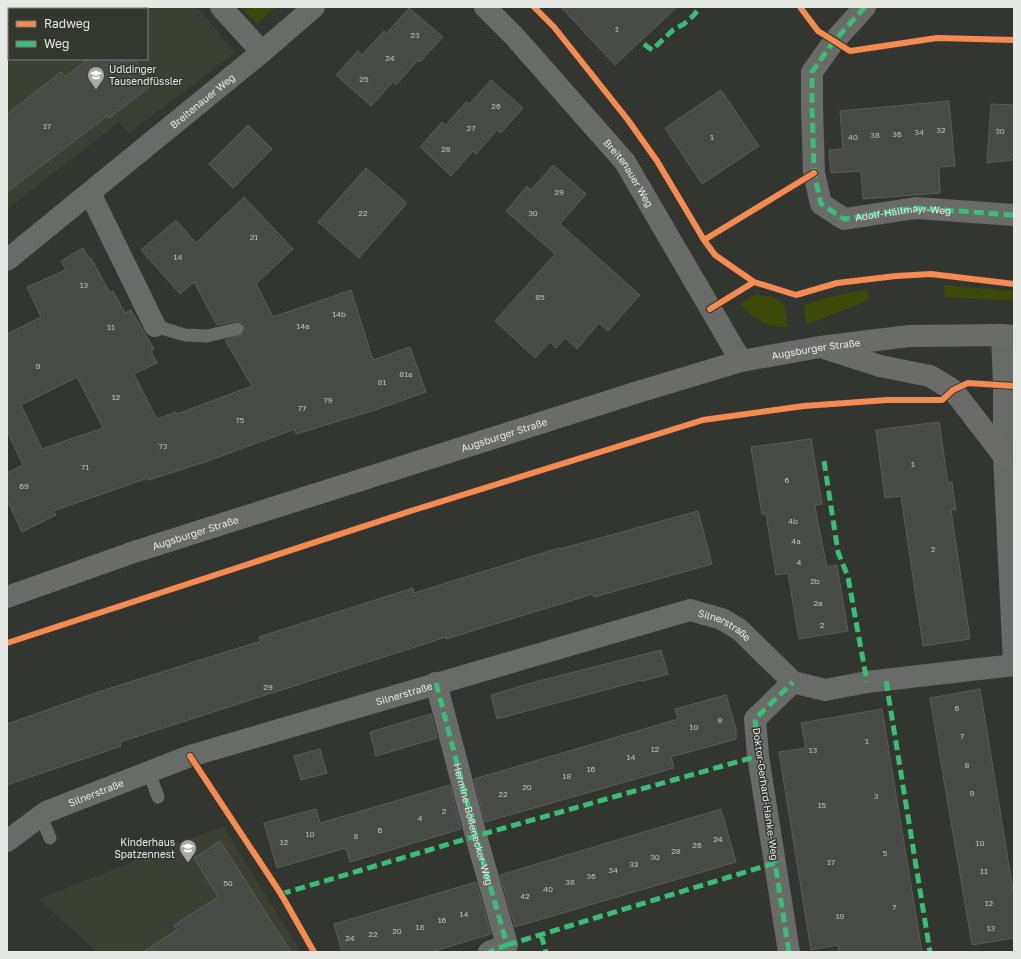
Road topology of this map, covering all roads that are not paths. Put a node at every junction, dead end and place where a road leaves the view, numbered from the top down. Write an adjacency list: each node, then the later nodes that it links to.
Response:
1 (222, 7): 5 (street)
2 (314, 7): 5 (street, Breitenauer Weg)
3 (485, 7): 13 (street, Breitenauer Weg)
4 (865, 7): 7 (street, Adolf-Hällmayr-Weg)
5 (262, 52): 6 (street, Breitenauer Weg)
6 (90, 193): 8 (street, Breitenauer Weg); 9 (street)
7 (1014, 215)
8 (7, 260)
9 (155, 326): 10 (lane)
10 (237, 329)
11 (1008, 336): 12 (main road, Augsburger Straße); 14 (street)
12 (820, 346): 13 (main road, Augsburger Straße); 14 (main road)
13 (741, 361): 15 (main road, Augsburger Straße)
14 (1004, 456): 16 (street)
15 (7, 596)
16 (1014, 664): 17 (street)
17 (793, 682): 18 (street, Silnerstraße); 25 (street, Doktor-Gerhard-Hanke-Weg)
18 (436, 683): 19 (street, Silnerstraße); 24 (street, Hermine-Bößenecker-Weg)
19 (149, 772): 20 (lane); 21 (street, Silnerstraße)
20 (158, 797)
21 (41, 816): 22 (lane); 23 (street, Silnerstraße)
22 (50, 838)
23 (7, 841)
24 (489, 952)
25 (790, 952)

